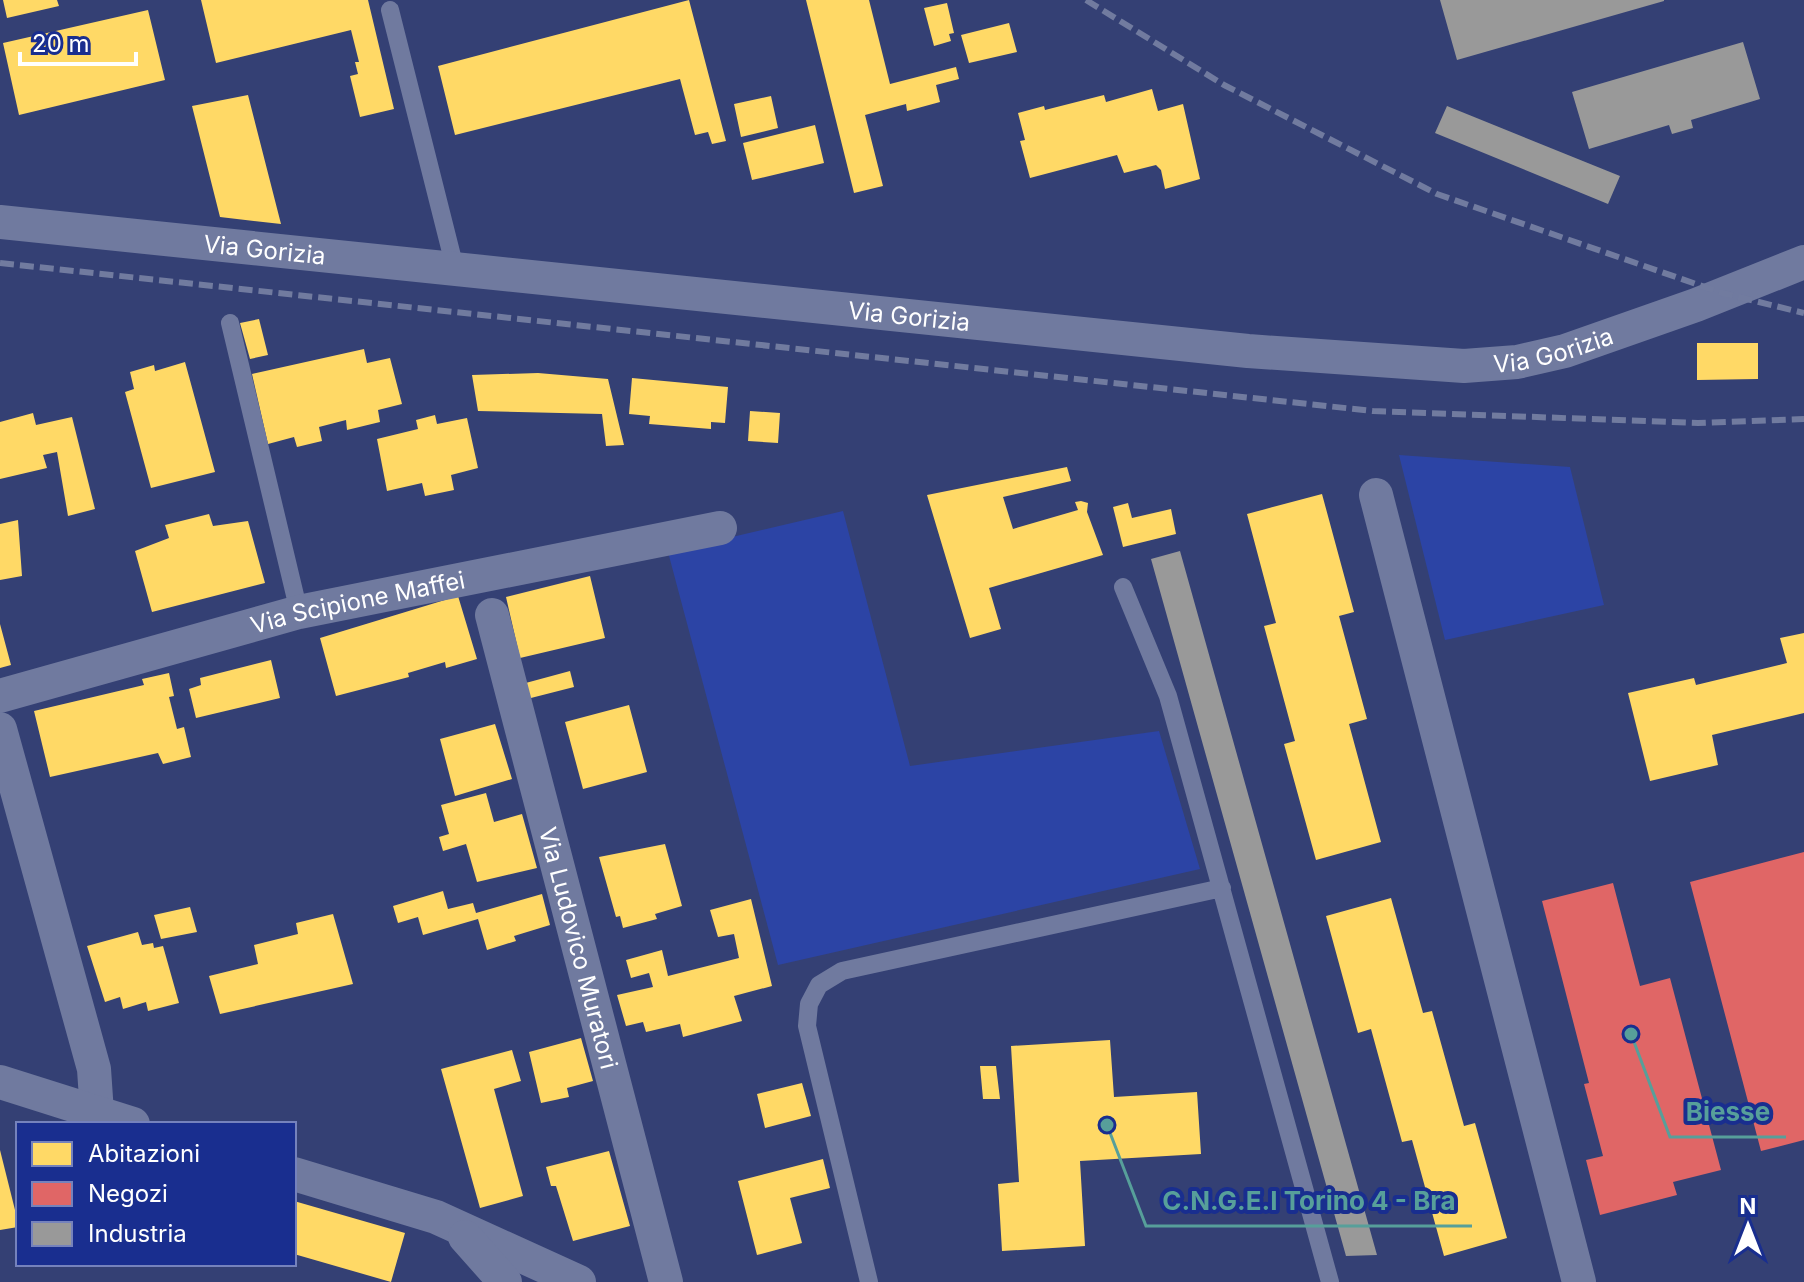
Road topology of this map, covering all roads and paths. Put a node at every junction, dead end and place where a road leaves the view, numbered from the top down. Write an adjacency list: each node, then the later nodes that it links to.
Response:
1 (390, 10): 4 (lane)
2 (0, 222): 4 (street, Via Gorizia)
3 (1804, 262): 4 (street, Via Gorizia)
4 (455, 268)
5 (230, 323): 9 (lane)
6 (1376, 495): 24 (street)
7 (720, 528): 9 (street, Via Scipione Maffei)
8 (1123, 587): 13 (lane)
9 (299, 612): 11 (street, Via Scipione Maffei)
10 (492, 615): 21 (street, Via Ludovico Muratori)
11 (0, 696)
12 (0, 729): 15 (street)
13 (1222, 888): 22 (lane); 23 (lane)
14 (0, 1082): 15 (street)
15 (97, 1113): 16 (street)
16 (126, 1122)
17 (296, 1175): 18 (street)
18 (457, 1228): 19 (street); 20 (street)
19 (505, 1282)
20 (579, 1282)
21 (666, 1282)
22 (869, 1282)
23 (1330, 1282)
24 (1579, 1282)

